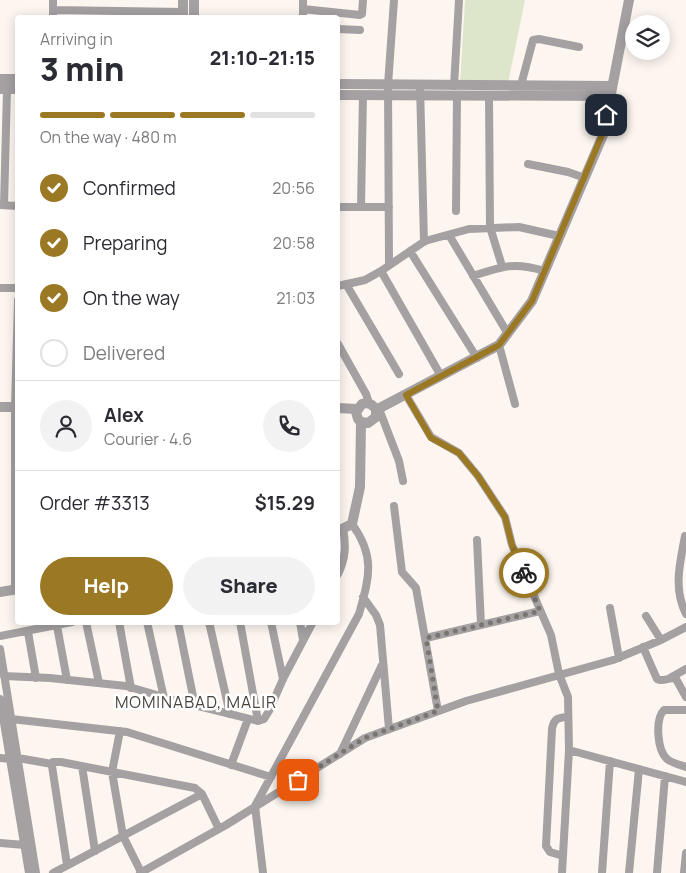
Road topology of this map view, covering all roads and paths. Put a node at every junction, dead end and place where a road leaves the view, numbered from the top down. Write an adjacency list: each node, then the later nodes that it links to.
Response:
1 (53, 0): 10 (street)
2 (183, 0): 12 (street)
3 (194, 0): 13 (street)
4 (303, 0): 9 (street)
5 (363, 0): 9 (street)
6 (394, 0): 23 (street)
7 (459, 0): 25 (street)
8 (629, 0): 26 (street)
9 (303, 9): 14 (street)
10 (53, 14): 11 (street)
11 (139, 15): 12 (street)
12 (183, 15)
13 (194, 15)
14 (303, 15)
15 (340, 29): 16 (street)
16 (360, 30)
17 (579, 47): 21 (street)
18 (0, 79): 19 (street)
19 (15, 79)
20 (340, 84): 23 (street)
21 (521, 85): 25 (street); 26 (street)
22 (8, 89): 32 (street)
23 (388, 90): 24 (street); 28 (street); 36 (street)
24 (420, 90): 25 (street); 41 (street)
25 (456, 90): 29 (street); 37 (street)
26 (612, 91): 29 (street); 31 (street)
27 (340, 95): 28 (street)
28 (362, 95): 35 (street)
29 (489, 96): 38 (street)
30 (528, 164): 31 (street)
31 (585, 178): 40 (street)
32 (2, 206): 33 (street)
33 (15, 206)
34 (340, 207): 35 (street)
35 (361, 207): 36 (street)
36 (389, 207): 43 (street)
37 (456, 211)
38 (490, 227): 39 (street); 40 (street); 44 (street)
39 (450, 235): 41 (street); 47 (street)
40 (559, 236): 46 (street)
41 (424, 242): 42 (street)
42 (410, 251): 43 (street); 54 (street)
43 (389, 264): 45 (street)
44 (502, 266): 46 (street); 47 (street)
45 (381, 271): 48 (street); 56 (street)
46 (545, 271): 51 (street)
47 (473, 276): 51 (street)
48 (342, 285): 55 (street)
49 (0, 288): 50 (street)
50 (15, 288)
51 (508, 334): 52 (street)
52 (499, 345): 54 (street); 58 (street)
53 (340, 348): 61 (street)
54 (477, 358): 56 (street)
55 (399, 374)
56 (441, 376): 57 (street)
57 (406, 395): 61 (street); 75 (street)
58 (515, 404)
59 (0, 407): 60 (street)
60 (15, 407)
61 (375, 407): 63 (street); 64 (street); 65 (street)
62 (340, 408): 63 (street)
63 (357, 409): 64 (street)
64 (361, 422): 67 (street)
65 (403, 481)
66 (394, 506): 93 (street)
67 (344, 528): 70 (street); 73 (street)
68 (685, 536): 76 (street)
69 (477, 540): 88 (street)
70 (340, 566)
71 (15, 589): 72 (street)
72 (0, 592)
73 (363, 598): 99 (street); 136 (street)
74 (610, 608): 98 (street)
75 (540, 611): 88 (street); 101 (street)
76 (686, 614)
77 (646, 616): 95 (street)
78 (62, 625): 89 (street)
79 (87, 625): 107 (street)
80 (120, 625): 108 (street)
81 (149, 625): 110 (street)
82 (179, 625): 112 (street)
83 (211, 625): 116 (street)
84 (241, 625): 120 (street)
85 (272, 625): 105 (street)
86 (300, 625): 94 (street)
87 (311, 625): 94 (street)
88 (481, 625): 93 (street)
89 (58, 626): 91 (street); 106 (street)
90 (686, 627): 95 (street)
91 (28, 632): 92 (street); 103 (street)
92 (0, 636)
93 (426, 638): 115 (street)
94 (303, 640): 105 (street)
95 (661, 640): 96 (street)
96 (643, 647): 98 (street); 104 (street)
97 (0, 649): 102 (street)
98 (619, 658): 101 (street)
99 (383, 662): 122 (street); 125 (street)
100 (686, 669): 104 (street)
101 (559, 674): 115 (street); 117 (street)
102 (4, 676): 103 (street); 118 (street)
103 (36, 678): 106 (street)
104 (670, 678): 109 (street)
105 (283, 679): 120 (street)
106 (67, 680): 107 (street)
107 (99, 683): 108 (street)
108 (131, 688): 110 (street)
109 (686, 697)
110 (164, 698): 112 (street)
111 (0, 699): 113 (street)
112 (195, 706): 116 (street)
113 (1, 710): 121 (street)
114 (686, 710): 132 (street)
115 (438, 711): 122 (street)
116 (230, 714): 119 (street)
117 (568, 717): 124 (street); 146 (street)
118 (11, 719): 123 (street); 127 (street)
119 (248, 719): 120 (street); 130 (street)
120 (258, 721)
121 (2, 724): 127 (street)
122 (389, 729): 125 (street)
123 (120, 731): 130 (street); 134 (street)
124 (569, 750): 128 (street); 146 (street)
125 (340, 754): 139 (street)
126 (0, 758): 127 (street)
127 (14, 759): 129 (street); 143 (street); 149 (street)
128 (610, 761): 133 (street); 154 (street)
129 (52, 764): 131 (street); 147 (street)
130 (232, 765): 136 (street)
131 (82, 766): 134 (street); 144 (street)
132 (686, 767)
133 (639, 769): 135 (street); 155 (street)
134 (112, 772): 138 (street); 141 (street)
135 (665, 776): 137 (street); 156 (street)
136 (271, 777): 139 (street)
137 (686, 782)
138 (202, 794): 140 (street); 141 (street)
139 (255, 806): 140 (street); 152 (street)
140 (219, 829): 151 (street)
141 (123, 836): 144 (street); 151 (street)
142 (0, 843): 143 (street)
143 (25, 845): 148 (street)
144 (95, 851): 147 (street)
145 (686, 853): 157 (street)
146 (563, 856): 153 (street)
147 (67, 865): 150 (street)
148 (29, 873)
149 (36, 873)
150 (53, 873)
151 (141, 873)
152 (263, 873)
153 (562, 873)
154 (602, 873)
155 (629, 873)
156 (657, 873)
157 (684, 873)

